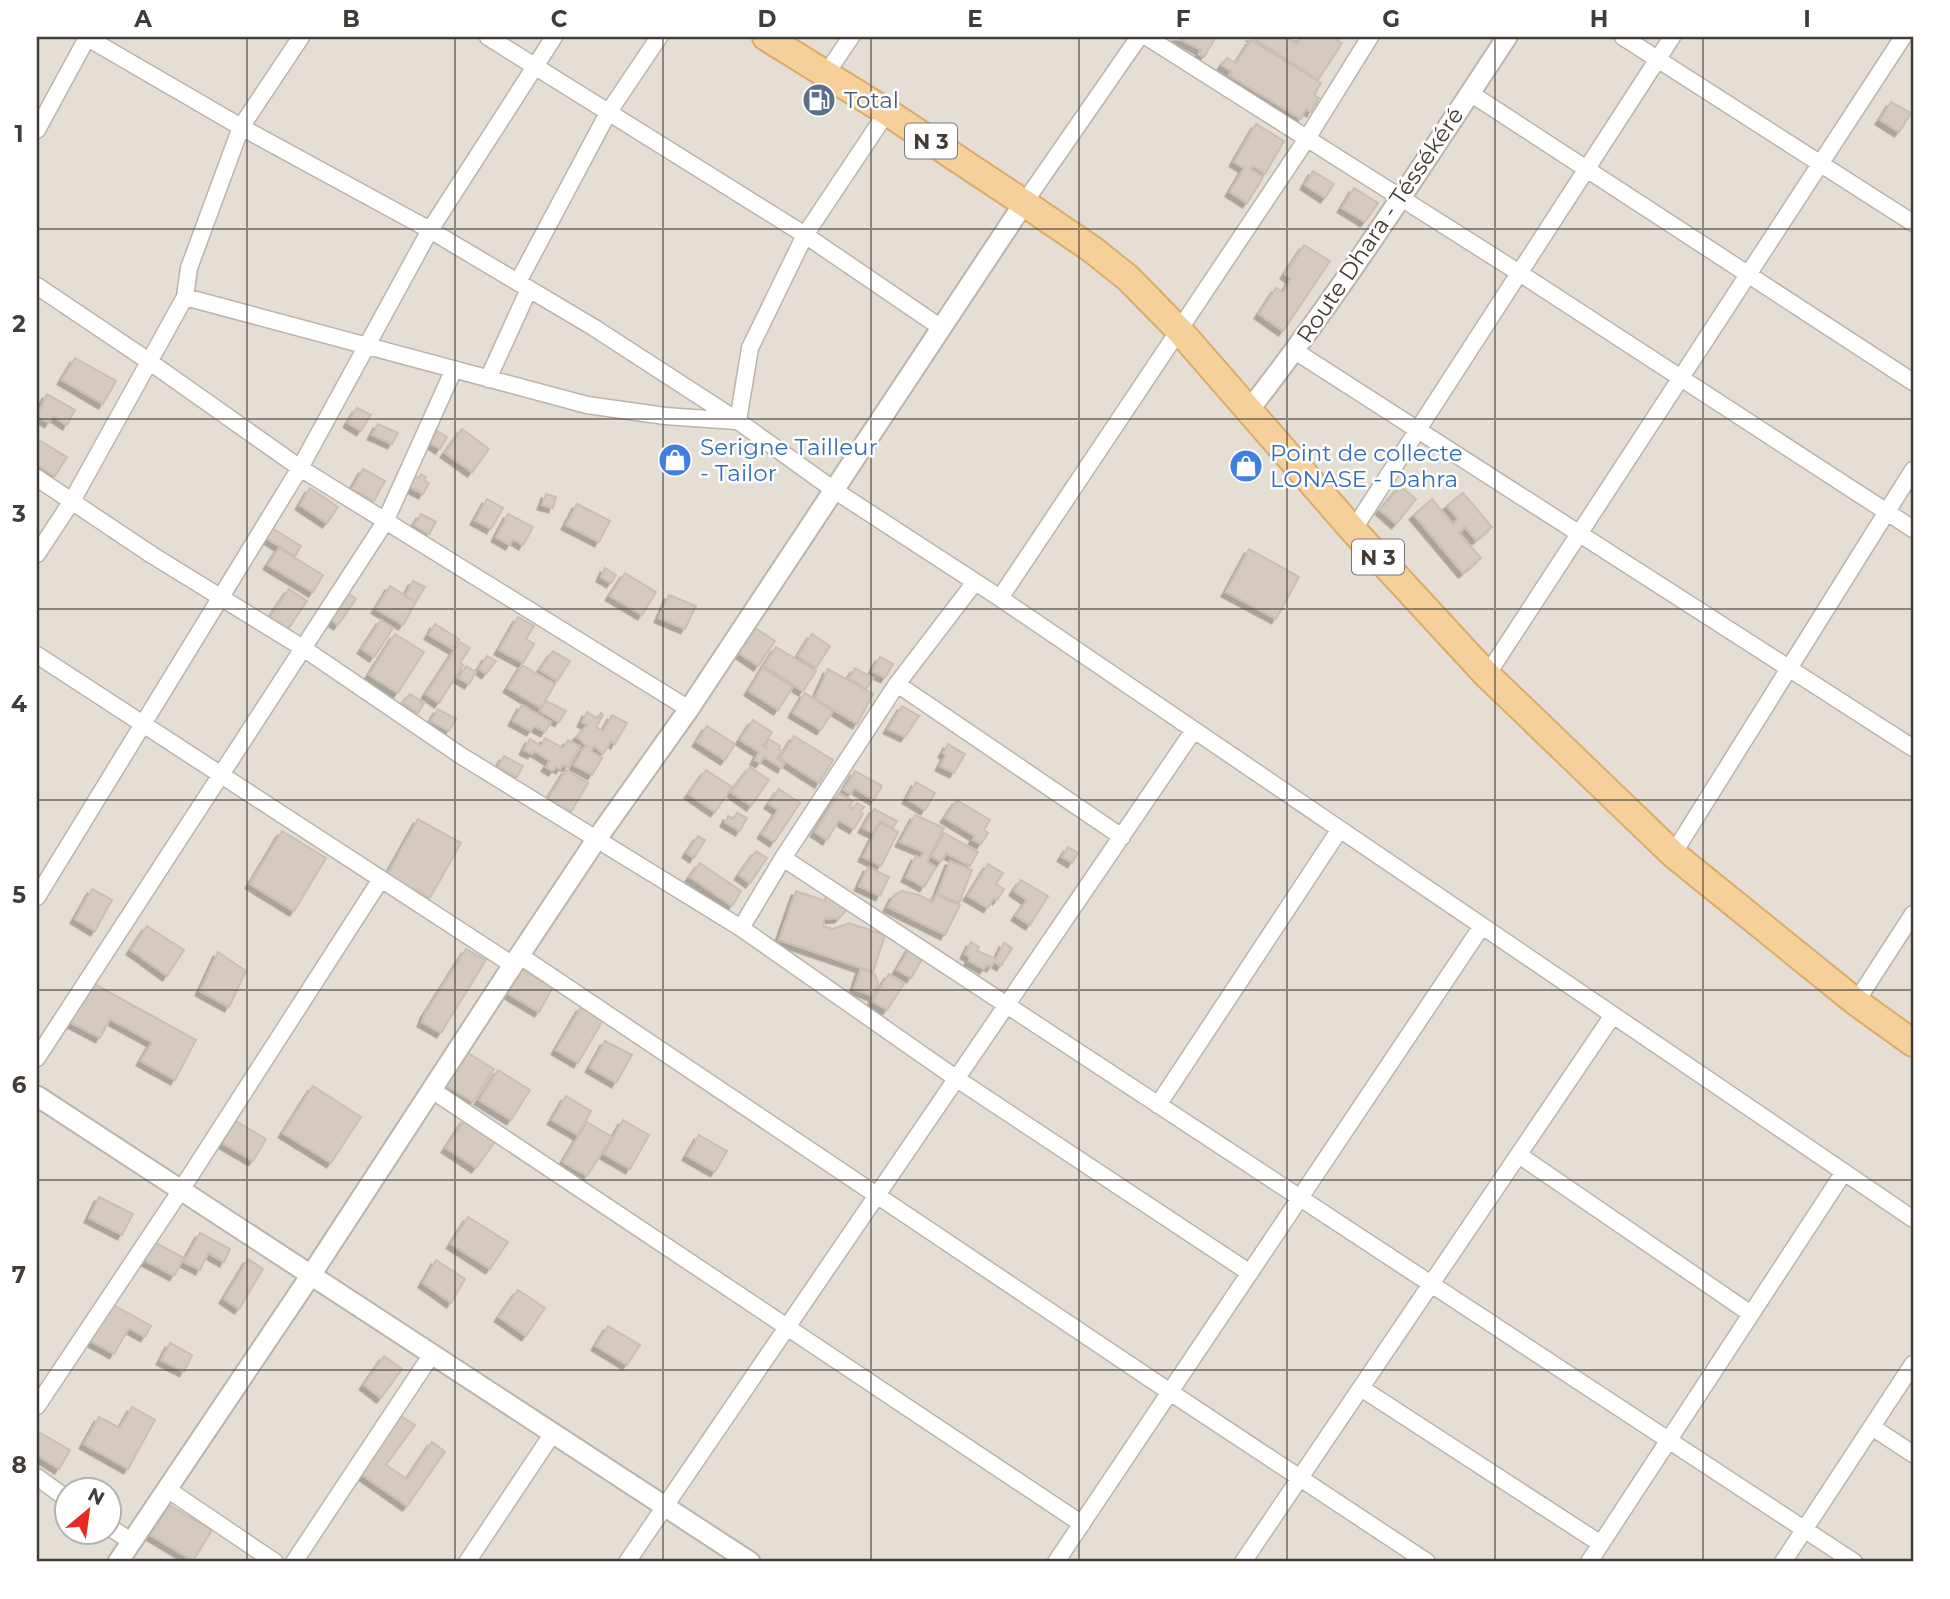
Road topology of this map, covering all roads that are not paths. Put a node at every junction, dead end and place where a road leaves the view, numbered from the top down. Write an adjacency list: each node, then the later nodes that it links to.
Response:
1 (87, 37): 15 (street); 23 (street)
2 (301, 37): 22 (street)
3 (488, 37): 17 (street)
4 (554, 37): 17 (street)
5 (659, 37): 21 (street)
6 (766, 37): 18 (main road, N 3)
7 (851, 37): 18 (street)
8 (1139, 37): 28 (street)
9 (1147, 37): 24 (street)
10 (1370, 37): 24 (street)
11 (1507, 37): 19 (street, Route Dhara - Téssékéré)
12 (1623, 37): 16 (street)
13 (1672, 37): 16 (street)
14 (1903, 37): 25 (street)
15 (116, 44): 22 (street)
16 (1658, 60): 25 (street); 26 (street)
17 (535, 66): 21 (street); 30 (street)
18 (826, 74): 20 (main road, N 3)
19 (1470, 93): 26 (street); 27 (street, Route Dhara - Téssékéré)
20 (887, 112): 28 (main road, N 3); 31 (street)
21 (608, 113): 31 (street); 35 (street)
22 (241, 127): 30 (street); 36 (street)
23 (37, 130)
24 (1307, 140): 27 (street); 38 (street)
25 (1820, 163): 29 (street); 33 (street)
26 (1587, 170): 32 (street); 33 (street)
27 (1401, 198): 32 (street); 40 (street, Route Dhara - Téssékéré)
28 (1024, 203): 37 (street); 38 (main road, N 3)
29 (1913, 223)
30 (430, 230): 35 (street); 39 (street)
31 (805, 235): 37 (street); 47 (street)
32 (1521, 274): 43 (street); 48 (street)
33 (1748, 274): 43 (street); 45 (street)
34 (37, 286): 41 (street)
35 (524, 286): 44 (street); 47 (street)
36 (185, 297): 39 (street); 41 (street)
37 (940, 327): 52 (street)
38 (1179, 331): 46 (main road, N 3); 62 (street)
39 (367, 346): 42 (street); 49 (street)
40 (1295, 351): 46 (street, Route Dhara - Téssékéré); 48 (street)
41 (150, 362): 49 (street); 53 (street)
42 (454, 369): 44 (street); 55 (street)
43 (1681, 378): 54 (street); 58 (street)
44 (488, 379): 47 (street)
45 (1913, 382)
46 (1249, 410): 57 (main road, N 3)
47 (738, 421): 52 (street)
48 (1418, 430): 57 (street); 58 (street)
49 (300, 468): 55 (street); 61 (street)
50 (1913, 470): 54 (street)
51 (37, 478): 53 (street)
52 (834, 490): 60 (street); 68 (street)
53 (72, 500): 59 (street); 61 (street)
54 (1887, 512): 56 (street); 65 (street)
55 (385, 522): 63 (street); 68 (street)
56 (1913, 529)
57 (1353, 530): 66 (main road, N 3)
58 (1580, 534): 65 (street); 66 (street)
59 (37, 554)
60 (975, 582): 62 (street); 67 (street)
61 (221, 597): 63 (street); 69 (street)
62 (1000, 598): 70 (street)
63 (303, 648): 72 (street); 75 (street)
64 (37, 655): 69 (street)
65 (1789, 668): 71 (street); 76 (street)
66 (1487, 676): 76 (main road, N 3)
67 (897, 684): 74 (street); 77 (street)
68 (689, 709): 75 (street)
69 (144, 725): 72 (street); 79 (street)
70 (1194, 730): 73 (street); 74 (street)
71 (1913, 748)
72 (221, 775): 78 (street); 88 (street)
73 (1340, 829): 81 (street); 92 (street)
74 (1122, 837): 85 (street)
75 (596, 840): 82 (street); 83 (street)
76 (1673, 854): 84 (main road, N 3)
77 (783, 858): 82 (street); 85 (street)
78 (382, 879): 83 (street); 95 (street)
79 (37, 897)
80 (1913, 914): 84 (street)
81 (1482, 926): 86 (street); 97 (street)
82 (741, 928): 89 (street)
83 (516, 960): 90 (street); 96 (street)
84 (1856, 1002): 87 (main road, N 3)
85 (1007, 1006): 89 (street); 92 (street)
86 (1613, 1015): 93 (street); 94 (street)
87 (1913, 1043)
88 (37, 1058)
89 (957, 1079): 96 (street); 99 (street)
90 (432, 1090): 100 (street); 103 (street)
91 (37, 1096): 95 (street)
92 (1158, 1105): 97 (street)
93 (1518, 1155): 101 (street); 102 (street)
94 (1844, 1172): 98 (street); 102 (street)
95 (181, 1190): 100 (street); 108 (street)
96 (877, 1196): 103 (street); 107 (street)
97 (1300, 1198): 99 (street); 101 (street)
98 (1913, 1219)
99 (1250, 1273): 107 (street)
100 (311, 1275): 104 (street); 116 (street)
101 (1431, 1284): 106 (street); 111 (street)
102 (1751, 1314): 111 (street)
103 (788, 1327): 117 (street); 118 (street)
104 (432, 1354): 110 (street); 125 (street)
105 (1913, 1364): 109 (street)
106 (1361, 1388): 114 (street); 122 (street)
107 (1170, 1392): 114 (street); 118 (street)
108 (37, 1406)
109 (1872, 1427): 112 (street); 119 (street)
110 (553, 1433): 117 (street); 126 (street)
111 (1669, 1440): 119 (street); 122 (street)
112 (1913, 1454)
113 (37, 1478): 115 (street)
114 (1300, 1478): 130 (street); 131 (street)
115 (52, 1488)
116 (167, 1489): 121 (street); 124 (street)
117 (665, 1507): 127 (street); 128 (street)
118 (1082, 1524): 129 (street)
119 (1804, 1530): 133 (street); 134 (street)
120 (122, 1536): 121 (street)
121 (131, 1542): 123 (street)
122 (1601, 1544): 132 (street)
123 (118, 1562)
124 (275, 1562)
125 (294, 1562)
126 (467, 1562)
127 (627, 1562)
128 (750, 1562)
129 (1056, 1562)
130 (1243, 1562)
131 (1427, 1562)
132 (1589, 1562)
133 (1783, 1562)
134 (1854, 1562)

